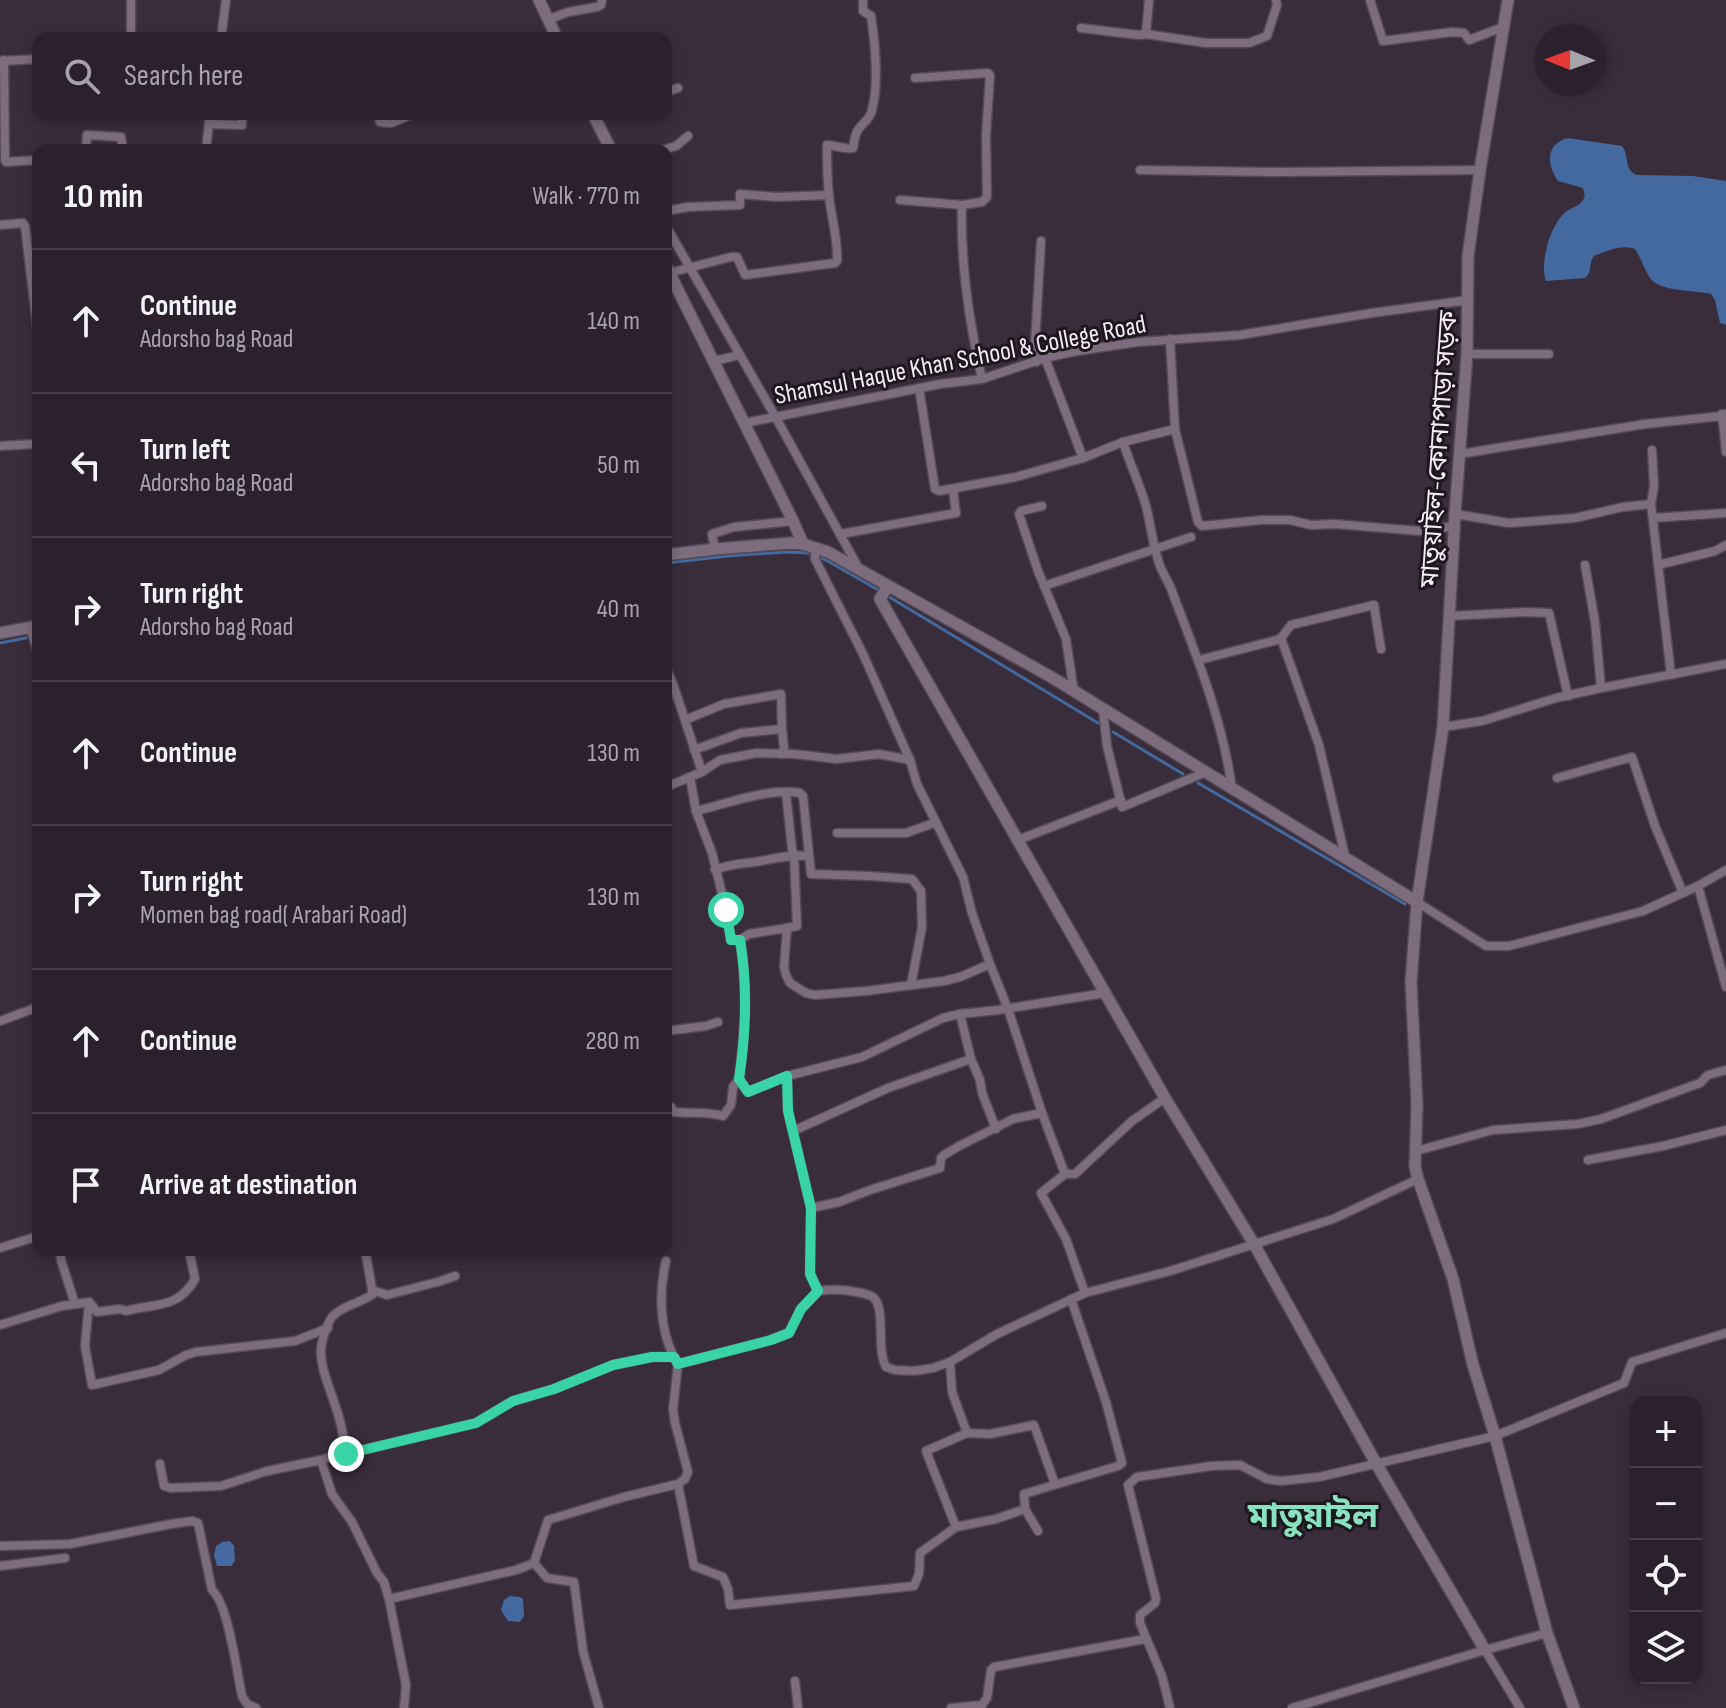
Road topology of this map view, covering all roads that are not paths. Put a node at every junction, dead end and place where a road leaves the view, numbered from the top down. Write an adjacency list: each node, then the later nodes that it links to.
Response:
1 (131, 0): 13 (street)
2 (226, 0): 14 (street)
3 (539, 0): 10 (street)
4 (602, 0): 10 (street)
5 (863, 0): 37 (street)
6 (1149, 0): 16 (street)
7 (1276, 0): 16 (street)
8 (1370, 0): 11 (street)
9 (1508, 0): 11 (street, মাতুয়াইল-কোনাপাড়া সড়ক)
10 (547, 20): 15 (street)
11 (1503, 27): 36 (street, মাতুয়াইল-কোনাপাড়া সড়ক)
12 (1081, 28): 16 (street)
13 (131, 32)
14 (222, 32)
15 (554, 32)
16 (1146, 34)
17 (32, 59): 18 (street)
18 (2, 60): 34 (street)
19 (915, 78): 39 (street)
20 (678, 88): 21 (street)
21 (672, 90)
22 (209, 120): 31 (street)
23 (214, 120): 24 (street)
24 (242, 120)
25 (380, 120): 26 (street)
26 (398, 120)
27 (597, 120): 32 (street)
28 (688, 136): 33 (street)
29 (86, 144): 30 (street)
30 (122, 144)
31 (207, 144)
32 (608, 144)
33 (672, 147)
34 (32, 160)
35 (1140, 170): 36 (street)
36 (1480, 170): 48 (street, মাতুয়াইল-কোনাপাড়া সড়ক)
37 (829, 195): 40 (street); 44 (street)
38 (900, 200): 39 (street)
39 (962, 205): 55 (street)
40 (672, 210)
41 (0, 225): 47 (street)
42 (672, 237): 44 (street)
43 (1041, 241): 53 (street)
44 (689, 267): 45 (street); 52 (street)
45 (672, 269)
46 (672, 278): 54 (street)
47 (32, 284)
48 (1469, 300): 49 (street, Shamsul Haque Khan School & College Road); 50 (street, মাতুয়াইল-কোনাপাড়া সড়ক)
49 (1170, 339): 53 (street, Shamsul Haque Khan School & College Road); 60 (street)
50 (1467, 354): 51 (street); 66 (street, মাতুয়াইল-কোনাপাড়া সড়ক)
51 (1549, 354)
52 (740, 355): 54 (street); 58 (street)
53 (1041, 360): 55 (street, Shamsul Haque Khan School & College Road); 67 (street)
54 (714, 361): 59 (street)
55 (982, 379): 56 (street, Shamsul Haque Khan School & College Road)
56 (919, 388): 58 (street, Shamsul Haque Khan School & College Road); 68 (street)
57 (1724, 415): 65 (street); 66 (street)
58 (775, 416): 59 (street, Shamsul Haque Khan School & College Road); 75 (street)
59 (745, 423): 74 (street)
60 (1175, 429): 61 (street); 73 (street)
61 (1123, 442): 67 (street); 79 (street)
62 (32, 444): 63 (street)
63 (0, 446)
64 (1652, 450): 69 (street)
65 (1726, 452)
66 (1460, 454): 73 (street, মাতুয়াইল-কোনাপাড়া সড়ক)
67 (1083, 458): 68 (street)
68 (953, 490): 75 (street)
69 (1651, 504): 72 (street); 73 (street)
70 (1042, 506): 85 (street)
71 (1726, 513): 72 (street)
72 (1653, 518): 83 (street)
73 (1455, 520): 87 (street, মাতুয়াইল-কোনাপাড়া সড়ক)
74 (793, 521): 78 (street); 80 (street)
75 (841, 534): 84 (street)
76 (1191, 537): 79 (street)
77 (1726, 545): 83 (street)
78 (715, 549): 80 (street); 81 (street)
79 (1155, 549): 85 (street); 92 (street)
80 (812, 550): 84 (street); 105 (street)
81 (672, 554)
82 (1585, 565): 96 (street)
83 (1658, 565): 94 (street)
84 (858, 567): 86 (street)
85 (1044, 586): 97 (street)
86 (884, 591): 97 (street); 117 (street)
87 (1450, 616): 98 (street); 101 (street, মাতুয়াইল-কোনাপাড়া সড়ক)
88 (32, 627): 89 (street)
89 (0, 633)
90 (1281, 638): 91 (street); 92 (street); 120 (street)
91 (1381, 649)
92 (1199, 660): 111 (street)
93 (1726, 664): 94 (street)
94 (1671, 675): 96 (street)
95 (672, 682): 100 (street)
96 (1601, 688): 98 (street)
97 (1074, 692): 99 (street)
98 (1568, 696): 101 (street)
99 (1103, 710): 107 (street); 113 (street)
100 (685, 720): 102 (street); 103 (street)
101 (1443, 727): 125 (street, মাতুয়াইল-কোনাপাড়া সড়ক)
102 (782, 729): 103 (street); 104 (street)
103 (694, 750): 106 (street)
104 (781, 754): 105 (street); 106 (street)
105 (910, 760): 115 (street)
106 (702, 772): 108 (street)
107 (1206, 772): 111 (street); 113 (street)
108 (690, 777): 110 (street); 114 (street)
109 (1557, 778): 124 (street)
110 (672, 784)
111 (1232, 789): 120 (street)
112 (786, 792): 114 (street); 118 (street); 119 (street)
113 (1121, 800): 117 (street)
114 (696, 811): 121 (street)
115 (934, 823): 116 (street); 128 (street)
116 (837, 833)
117 (1018, 840): 131 (street)
118 (794, 855): 119 (street); 121 (street); 126 (street)
119 (808, 856): 129 (street)
120 (1347, 860): 125 (street)
121 (715, 870): 127 (street)
122 (1726, 870): 123 (street)
123 (1698, 886): 124 (street); 130 (street)
124 (1683, 893): 125 (street)
125 (1417, 902): 148 (street, মাতুয়াইল-কোনাপাড়া সড়ক)
126 (787, 928): 127 (street); 129 (street)
127 (740, 940): 141 (street)
128 (990, 964): 129 (street); 133 (street)
129 (911, 985)
130 (1726, 987)
131 (1105, 993): 133 (street); 142 (street)
132 (32, 1009): 135 (street)
133 (1008, 1009): 134 (street); 144 (street)
134 (960, 1014): 138 (street); 140 (street)
135 (0, 1021)
136 (718, 1022): 137 (street)
137 (672, 1030)
138 (971, 1059): 145 (street); 147 (street)
139 (1726, 1070): 148 (street)
140 (787, 1076): 141 (street); 147 (street)
141 (739, 1079): 143 (street)
142 (1165, 1098): 150 (street); 154 (street)
143 (672, 1109)
144 (1042, 1113): 145 (street); 150 (street)
145 (996, 1129): 152 (street)
146 (1726, 1130): 149 (street)
147 (793, 1131): 152 (street)
148 (1416, 1151): 151 (street, মাতুয়াইল-কোনাপাড়া সড়ক)
149 (1588, 1160)
150 (1065, 1174): 163 (street)
151 (1418, 1179): 154 (street); 172 (street, মাতুয়াইল-কোনাপাড়া সড়ক)
152 (811, 1208): 162 (street)
153 (32, 1238): 155 (street)
154 (1254, 1244): 163 (street); 176 (street)
155 (0, 1248)
156 (61, 1256): 165 (street)
157 (190, 1256): 165 (street)
158 (366, 1256): 161 (street)
159 (666, 1261): 169 (street)
160 (455, 1276): 161 (street)
161 (372, 1290): 167 (street)
162 (818, 1291): 169 (street); 170 (street)
163 (1085, 1293): 164 (street)
164 (1071, 1299): 170 (street); 178 (street)
165 (85, 1303): 166 (street); 167 (street)
166 (0, 1325)
167 (328, 1328): 173 (street)
168 (1726, 1333): 172 (street)
169 (676, 1361): 173 (street); 177 (street)
170 (950, 1362): 171 (street)
171 (967, 1433): 178 (street); 180 (street)
172 (1495, 1436): 176 (street); 187 (street, মাতুয়াইল-কোনাপাড়া সড়ক)
173 (346, 1454): 174 (street)
174 (321, 1460): 175 (street); 186 (street)
175 (160, 1464)
176 (1377, 1465): 188 (street); 189 (street)
177 (678, 1484): 180 (street); 184 (street)
178 (1055, 1484): 179 (street)
179 (1025, 1509): 180 (street); 181 (street)
180 (956, 1527)
181 (1038, 1531)
182 (0, 1546): 191 (street)
183 (65, 1558): 185 (street)
184 (534, 1563): 186 (street); 193 (street)
185 (0, 1566)
186 (389, 1599): 192 (street)
187 (1547, 1633): 189 (street); 199 (street, মাতুয়াইল-কোনাপাড়া সড়ক)
188 (1145, 1639): 195 (street); 196 (street)
189 (1485, 1650): 197 (street); 198 (street)
190 (795, 1681): 194 (street)
191 (256, 1708)
192 (404, 1708)
193 (599, 1708)
194 (798, 1708)
195 (951, 1708)
196 (1170, 1708)
197 (1292, 1708)
198 (1520, 1708)
199 (1574, 1708)

